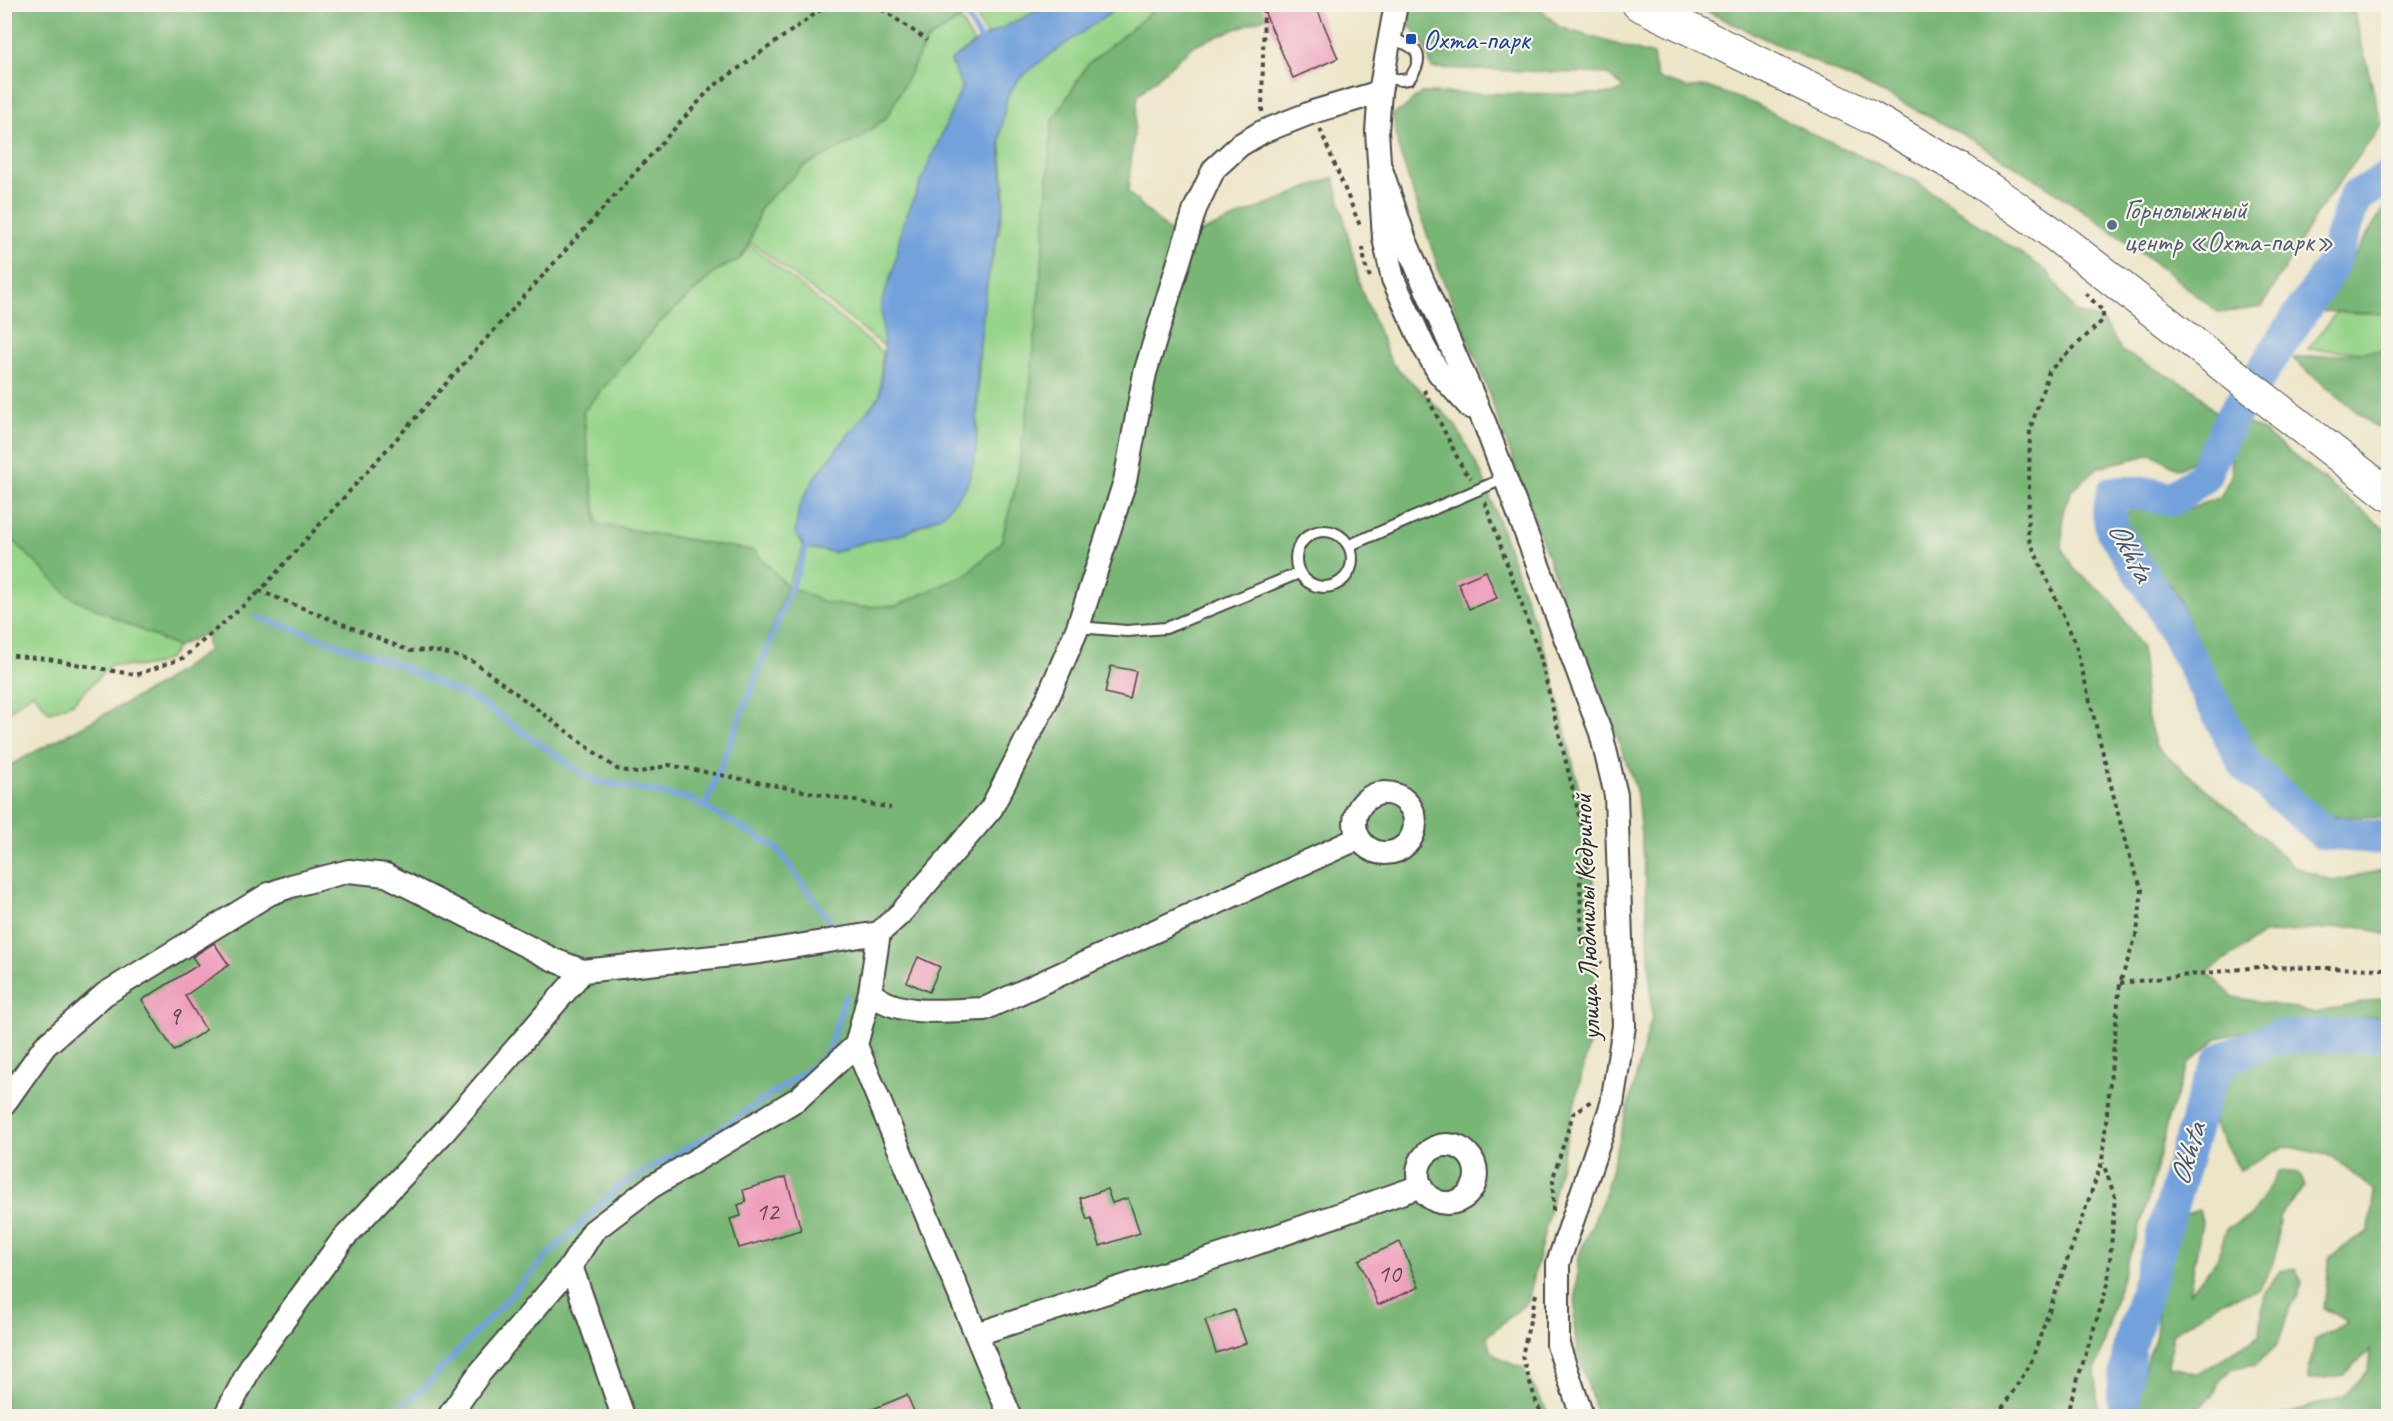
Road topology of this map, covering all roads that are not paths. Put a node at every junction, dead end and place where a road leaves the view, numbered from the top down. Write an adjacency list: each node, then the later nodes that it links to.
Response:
1 (1396, 4): 3 (street, улица Людмилы Кедриной)
2 (1638, 4): 6 (street)
3 (1389, 39): 4 (street, улица Людмилы Кедриной); 4 (lane)
4 (1381, 84): 5 (street, улица Людмилы Кедриной); 9 (street)
5 (1505, 478): 7 (lane); 23 (street, улица Людмилы Кедриной)
6 (2388, 494)
7 (1350, 545): 8 (lane); 8 (lane)
8 (1299, 573): 9 (lane)
9 (1078, 627): 11 (street)
10 (1359, 838): 13 (street)
11 (879, 933): 12 (street); 13 (street)
12 (583, 971): 15 (street); 19 (street)
13 (870, 992): 14 (street)
14 (856, 1045): 17 (street); 18 (street)
15 (4, 1104)
16 (1421, 1186): 18 (street)
17 (571, 1266): 20 (street); 21 (street)
18 (977, 1334): 22 (street)
19 (225, 1416)
20 (448, 1416)
21 (623, 1416)
22 (1010, 1416)
23 (1582, 1416)

